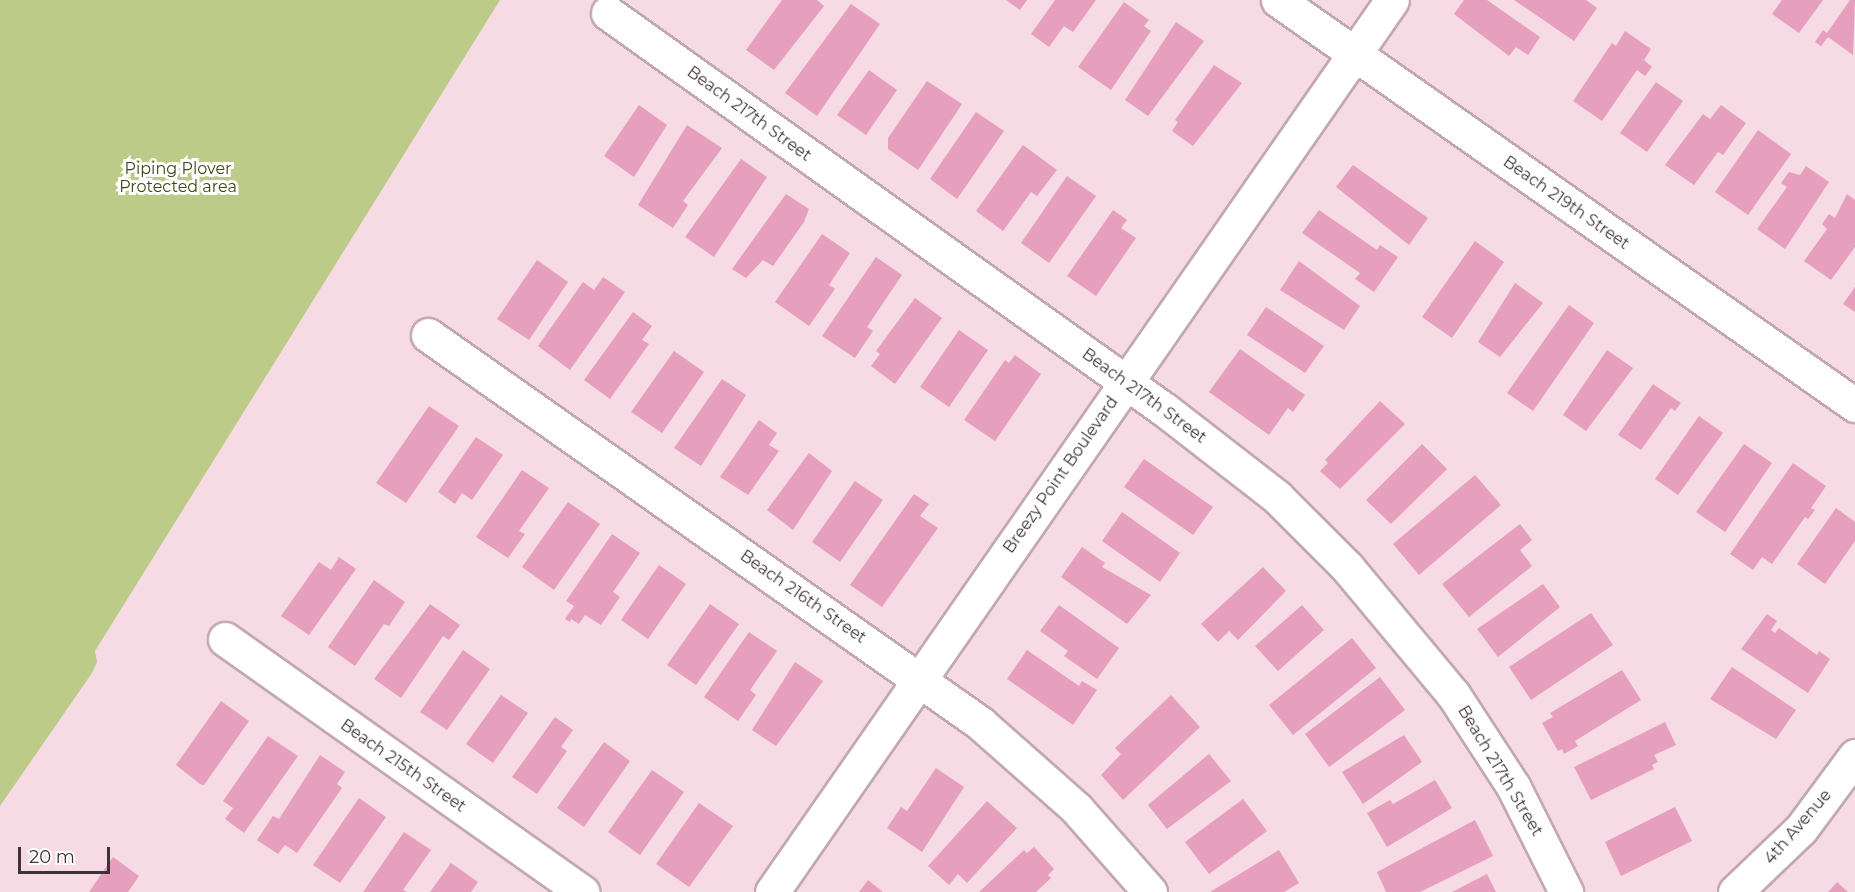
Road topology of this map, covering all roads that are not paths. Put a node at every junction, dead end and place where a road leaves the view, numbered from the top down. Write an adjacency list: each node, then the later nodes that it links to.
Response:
1 (1278, 0): 4 (street, Beach 219th Street)
2 (1392, 0): 4 (street, Breezy Point Boulevard)
3 (608, 13): 6 (street, Beach 217th Street)
4 (1354, 54): 6 (street, Breezy Point Boulevard); 7 (street, Beach 219th Street)
5 (428, 335): 9 (street, Beach 216th Street)
6 (1125, 382): 9 (street, Breezy Point Boulevard); 14 (street, Beach 217th Street)
7 (1855, 405)
8 (225, 639): 11 (street, Beach 215th Street)
9 (920, 679): 12 (street, Breezy Point Boulevard); 13 (street, Beach 216th Street)
10 (1855, 756): 15 (street, 4th Avenue)
11 (582, 892)
12 (772, 892)
13 (1150, 892)
14 (1566, 892)
15 (1735, 892)

